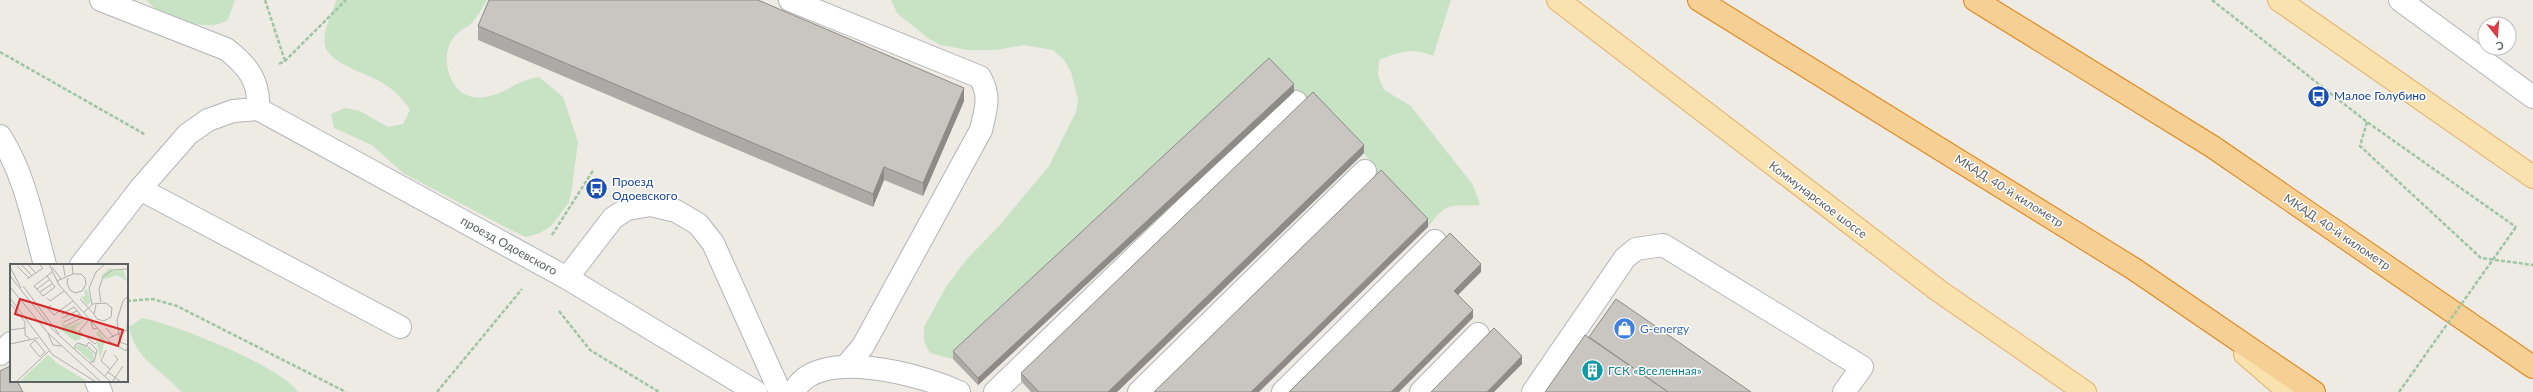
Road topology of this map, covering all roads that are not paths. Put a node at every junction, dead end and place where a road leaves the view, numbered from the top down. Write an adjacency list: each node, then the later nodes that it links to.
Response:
1 (101, 0): 10 (street)
2 (790, 0): 24 (street)
3 (1558, 0): 38 (main road, Коммунарское шоссе)
4 (1699, 0): 19 (highway, МКАД, 40-й километр)
5 (1975, 0): 25 (highway, МКАД, 40-й километр)
6 (2280, 0): 13 (main road)
7 (2400, 0): 8 (street)
8 (2533, 97)
9 (1296, 102): 32 (street)
10 (258, 109): 14 (street); 18 (street, проезд Одоевского)
11 (0, 136): 16 (street)
12 (1365, 171): 33 (street)
13 (2533, 177)
14 (140, 189): 17 (street); 20 (street)
15 (1435, 241): 34 (street)
16 (45, 264)
17 (82, 264)
18 (567, 278): 28 (street, проезд Одоевского); 29 (street)
19 (2194, 310): 39 (main road); 40 (highway, МКАД, 40-й километр)
20 (400, 327)
21 (1478, 334): 35 (street)
22 (10, 344): 23 (street)
23 (0, 354)
24 (847, 365): 30 (street); 31 (street)
25 (2533, 367)
26 (96, 382): 27 (street)
27 (101, 392)
28 (756, 392)
29 (780, 392)
30 (794, 392)
31 (959, 392)
32 (995, 392)
33 (1139, 392)
34 (1283, 392)
35 (1421, 392)
36 (1533, 392): 37 (street)
37 (1844, 392)
38 (2085, 392)
39 (2289, 392)
40 (2314, 392)

